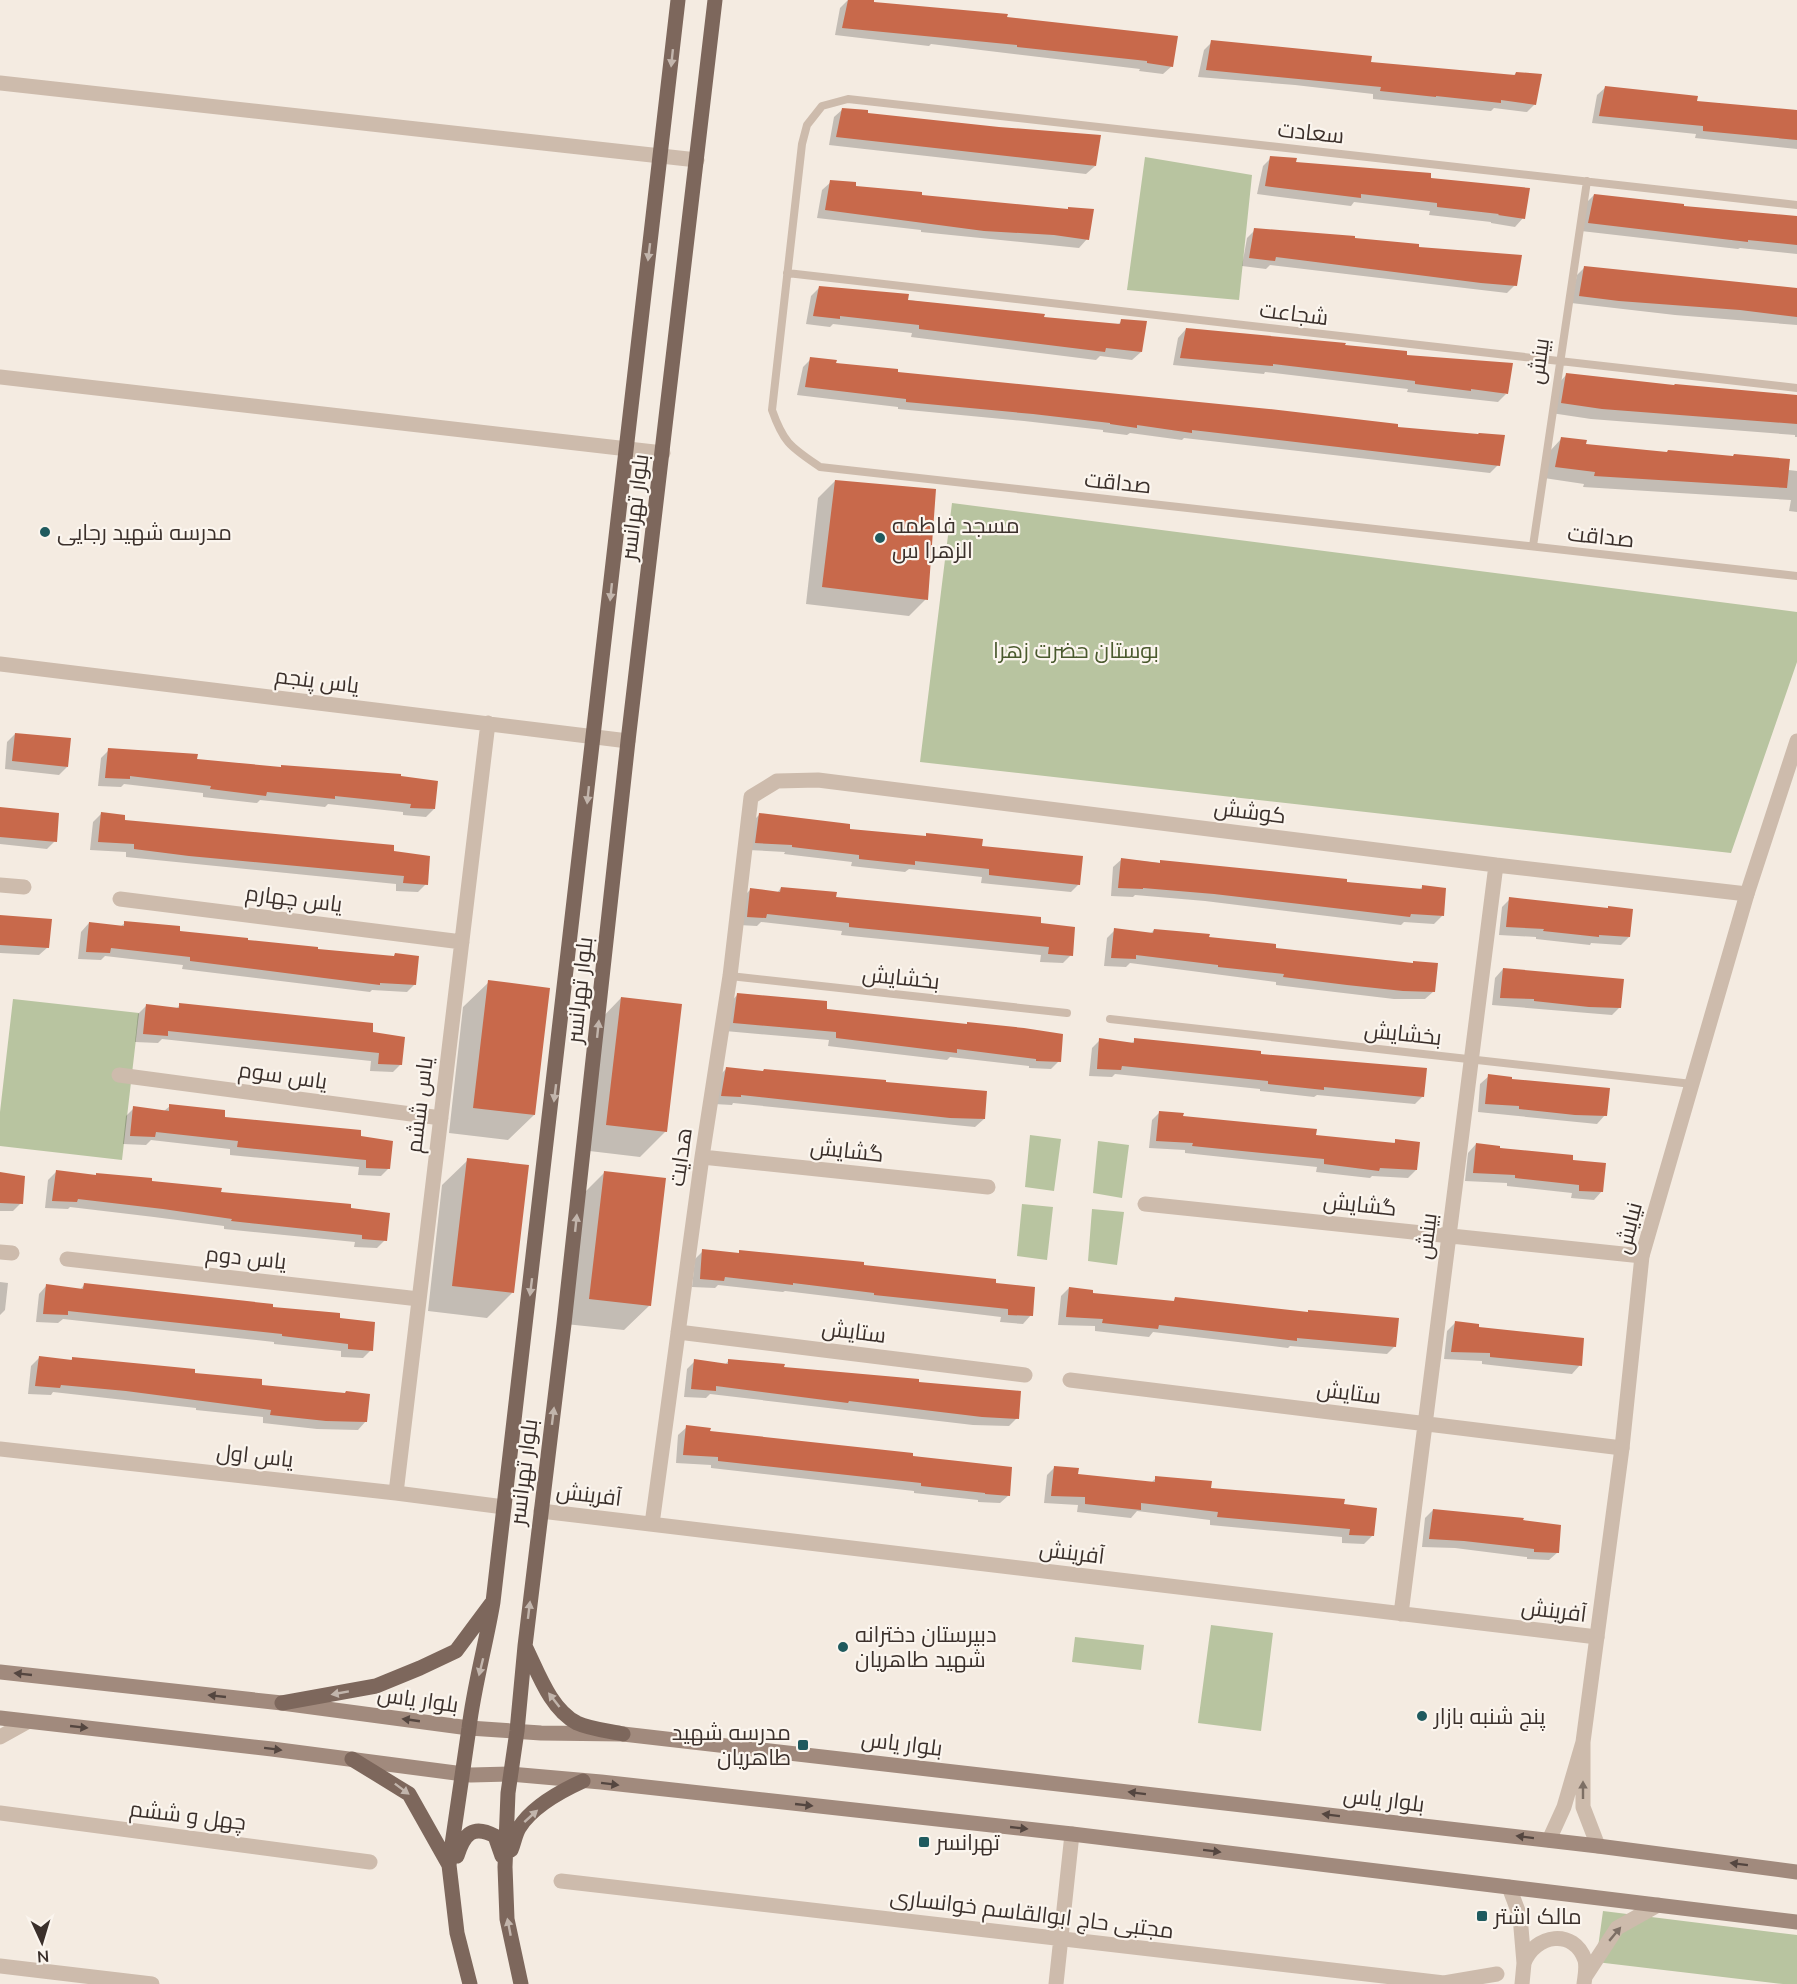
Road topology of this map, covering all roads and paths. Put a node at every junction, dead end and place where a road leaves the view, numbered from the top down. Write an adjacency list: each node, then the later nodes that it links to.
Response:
1 (678, 0): 5 (main road, بلوار تهرانسر, one-way to 5)
2 (715, 0): 6 (main road, بلوار تهرانسر)
3 (0, 83): 5 (street)
4 (822, 106): 7 (lane, سعادت); 9 (lane, صداقت)
5 (660, 157): 6 (street); 13 (main road, بلوار تهرانسر, one-way to 13)
6 (697, 160): 14 (main road, بلوار تهرانسر)
7 (1587, 181): 8 (lane, سعادت); 10 (lane, بینش)
8 (1797, 205)
9 (787, 273): 10 (lane, شجاعت); 15 (lane, صداقت)
10 (1561, 361): 12 (lane, شجاعت); 15 (lane, بینش)
11 (0, 377): 13 (street)
12 (1797, 388)
13 (626, 448): 14 (street); 19 (main road, بلوار تهرانسر, one-way to 19)
14 (663, 453): 20 (main road, بلوار تهرانسر)
15 (1533, 546): 16 (lane, صداقت)
16 (1797, 576)
17 (0, 664): 18 (street, یاس پنجم)
18 (488, 723): 19 (street, یاس پنجم); 28 (street, یاس ششم)
19 (595, 737): 20 (street, یاس پنجم); 50 (main road, بلوار تهرانسر, one-way to 50)
20 (628, 741): 51 (main road, بلوار تهرانسر, one-way to 20)
21 (1797, 741): 26 (street, نیایش)
22 (751, 797): 23 (street, کوشش); 29 (street, هدایت)
23 (1496, 865): 26 (street, کوشش); 32 (street, بینش)
24 (0, 885): 25 (street)
25 (24, 887)
26 (1748, 894): 34 (street, نیایش)
27 (120, 899): 28 (street, یاس چهارم)
28 (462, 942): 35 (street, یاس ششم)
29 (730, 976): 30 (lane, بخشایش); 36 (street, هدایت)
30 (1067, 1014)
31 (1110, 1018): 32 (lane, بخشایش)
32 (1471, 1059): 34 (lane, بخشایش); 39 (street, بینش)
33 (119, 1075): 35 (street, یاس سوم)
34 (1692, 1084): 40 (street, نیایش)
35 (441, 1118): 42 (street, یاس ششم)
36 (702, 1157): 37 (street, گشایش); 43 (street, هدایت)
37 (988, 1187)
38 (1145, 1204): 39 (street, گشایش)
39 (1449, 1236): 40 (street, گشایش); 46 (street, بینش)
40 (1642, 1256): 47 (street, نیایش)
41 (67, 1259): 42 (street, یاس دوم)
42 (419, 1299): 49 (street, یاس ششم)
43 (678, 1332): 44 (street, ستایش); 52 (street, هدایت)
44 (1024, 1375)
45 (1070, 1380): 46 (street, ستایش)
46 (1425, 1424): 47 (street, ستایش); 54 (street, بینش)
47 (1622, 1448): 55 (street, نیایش)
48 (0, 1449): 49 (street, یاس اول)
49 (396, 1493): 50 (street, یاس اول)
50 (504, 1507): 53 (main road, بلوار تهرانسر)
51 (541, 1511): 52 (street, آفرینش); 56 (main road, بلوار تهرانسر, one-way to 51)
52 (652, 1524): 54 (street, آفرینش)
53 (492, 1602): 58 (main road, one-way to 58); 61 (main road, بلوار تهرانسر, one-way to 61)
54 (1401, 1614): 55 (street, آفرینش)
55 (1597, 1637): 65 (street, نیایش)
56 (525, 1646): 62 (main road, بلوار تهرانسر); 63 (main road, one-way to 56)
57 (0, 1672): 58 (main road, بلوار یاس, one-way to 57)
58 (282, 1703): 61 (main road, بلوار یاس, one-way to 58)
59 (0, 1718): 60 (main road)
60 (27, 1722): 64 (street); 66 (main road, one-way to 66)
61 (469, 1728): 62 (main road, بلوار یاس); 67 (main road, بلوار تهرانسر)
62 (517, 1731): 63 (main road, بلوار یاس); 68 (main road, بلوار تهرانسر)
63 (623, 1734): 72 (main road, بلوار یاس, one-way to 63)
64 (0, 1737)
65 (1583, 1742): 72 (street); 73 (street, one-way to 65)
66 (352, 1759): 67 (main road); 75 (main road, one-way to 75)
67 (464, 1774): 68 (main road); 75 (main road, بلوار تهرانسر)
68 (510, 1774): 69 (main road); 76 (main road, بلوار تهرانسر)
69 (583, 1781): 71 (main road, one-way to 71); 76 (main road, one-way to 69)
70 (0, 1813): 74 (street, چهل و ششم)
71 (1072, 1834): 80 (main road, one-way to 80); 83 (street)
72 (1549, 1840): 73 (main road, بلوار یاس)
73 (1598, 1846): 77 (main road, بلوار یاس, one-way to 73)
74 (370, 1862)
75 (449, 1865): 79 (main road)
76 (505, 1867): 79 (main road); 90 (main road, بلوار تهرانسر, one-way to 76)
77 (1797, 1872)
78 (561, 1881): 83 (street, مجتبی حاج ابوالقاسم خوانساری)
79 (451, 1885): 89 (main road)
80 (1509, 1887): 81 (main road); 84 (street)
81 (1658, 1905): 82 (main road); 87 (street, one-way to 81)
82 (1797, 1922)
83 (1062, 1939): 86 (street, مجتبی حاج ابوالقاسم خوانساری); 91 (street)
84 (1524, 1963): 87 (street); 92 (street)
85 (0, 1966): 88 (street)
86 (1497, 1974)
87 (1585, 1980)
88 (152, 1984)
89 (470, 1984)
90 (521, 1984)
91 (1056, 1984)
92 (1522, 1984)

